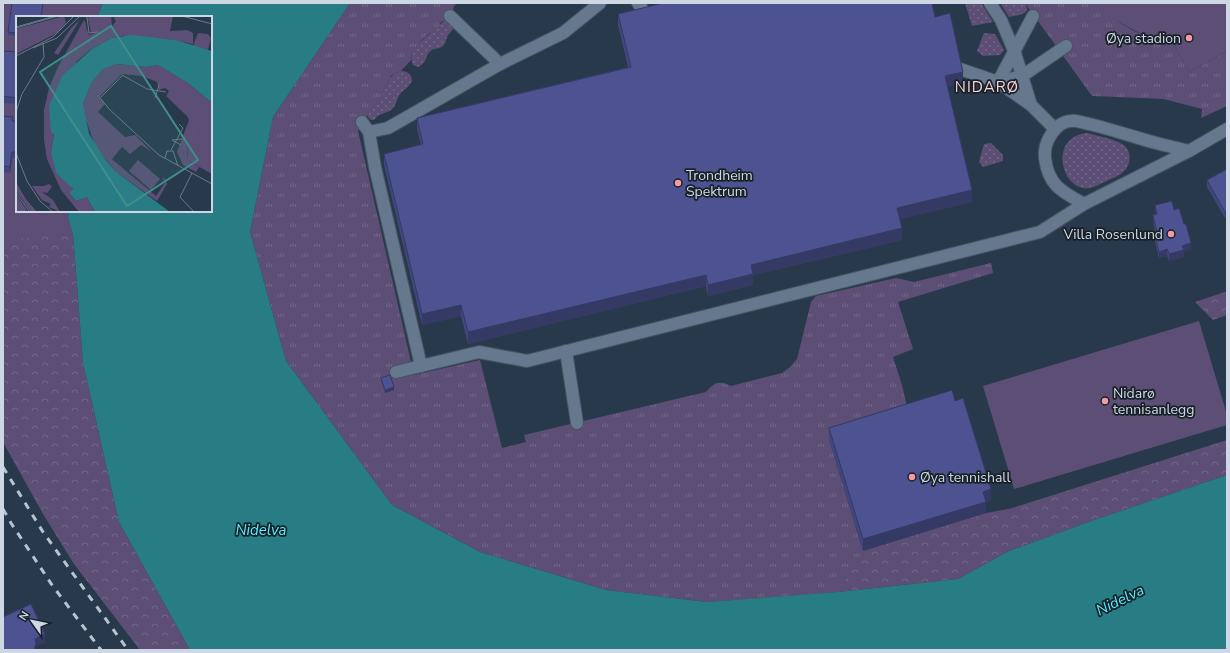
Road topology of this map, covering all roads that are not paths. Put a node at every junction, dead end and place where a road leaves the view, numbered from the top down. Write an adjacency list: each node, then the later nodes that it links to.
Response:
1 (600, 3): 9 (street)
2 (638, 3): 6 (street)
3 (990, 3): 8 (street)
4 (450, 16): 9 (street)
5 (1033, 16): 8 (street)
6 (649, 18)
7 (1066, 46): 11 (street)
8 (1015, 53): 11 (street); 12 (street)
9 (500, 64): 19 (street)
10 (960, 69): 12 (street)
11 (1022, 76): 12 (street); 13 (street)
12 (998, 82): 13 (street)
13 (1031, 105): 14 (street)
14 (1055, 129): 16 (street); 17 (street)
15 (1227, 129): 16 (street)
16 (1189, 151): 17 (street)
17 (1084, 204): 18 (street)
18 (566, 351): 19 (street); 21 (street)
19 (420, 366): 20 (street)
20 (396, 372)
21 (577, 423)

